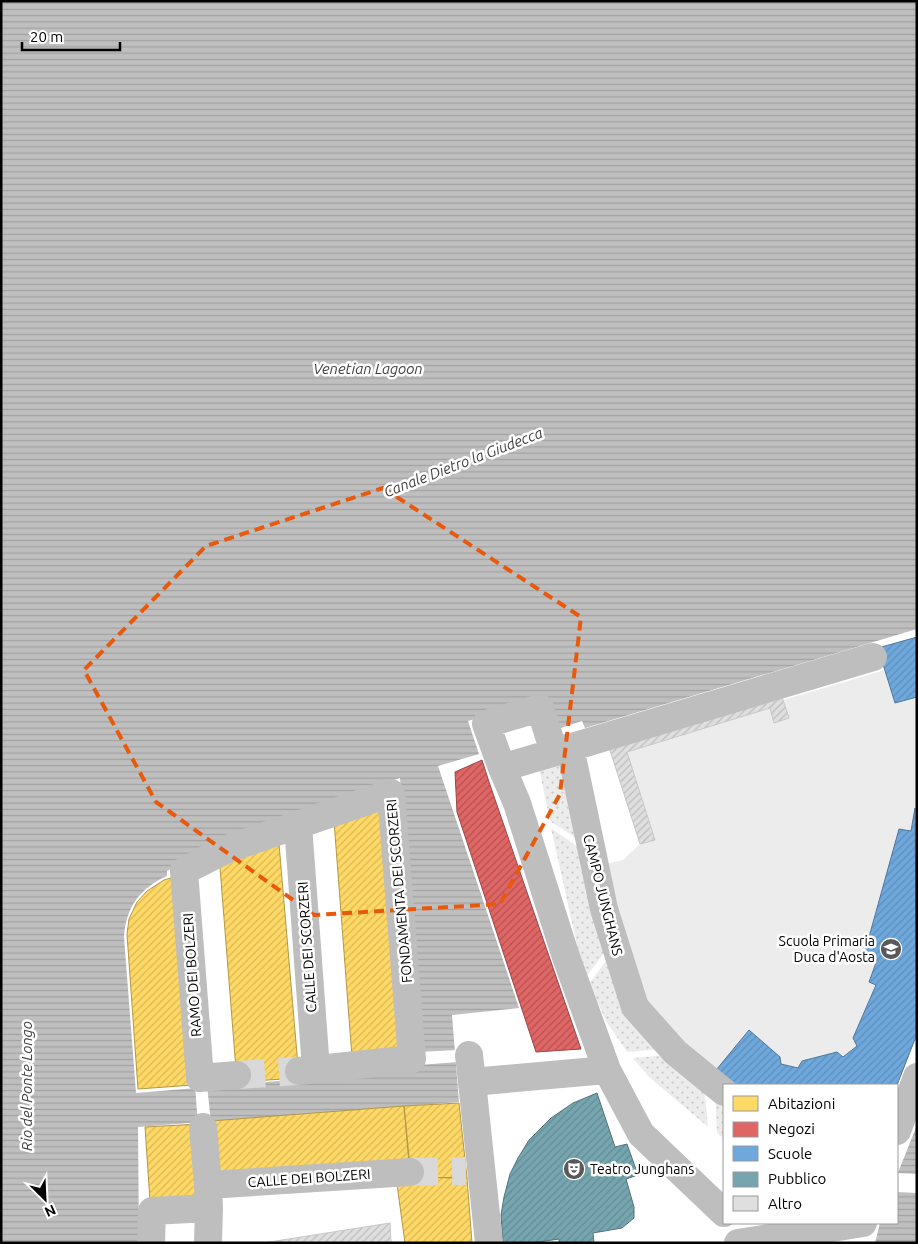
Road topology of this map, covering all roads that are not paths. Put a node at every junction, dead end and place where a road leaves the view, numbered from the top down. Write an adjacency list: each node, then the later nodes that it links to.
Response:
1 (873, 657): 2 (street)
2 (562, 750): 3 (street); 3 (street, CAMPO JUNGHANS); 12 (street, CAMPO JUNGHANS)
3 (502, 768): 8 (street)
4 (298, 824): 5 (street, FONDAMENTA DEI SCORZERI); 7 (street, CALLE DEI SCORZERI); 7 (street, FONDAMENTA DEI SCORZERI)
5 (184, 872): 9 (street, RAMO DEI BOLZERI)
6 (469, 1055): 11 (street)
7 (308, 1070)
8 (607, 1070): 11 (street); 17 (street)
9 (236, 1075)
10 (917, 1077): 14 (street)
11 (472, 1082): 23 (street)
12 (723, 1091)
13 (203, 1127): 16 (street)
14 (898, 1128)
15 (395, 1177): 16 (street, CALLE DEI BOLZERI)
16 (209, 1196): 21 (street, CALLE DEI BOLZERI); 22 (street)
17 (723, 1212)
18 (853, 1224): 20 (street)
19 (870, 1224): 24 (street)
20 (742, 1235)
21 (151, 1243)
22 (208, 1243)
23 (489, 1243)
24 (865, 1243)

